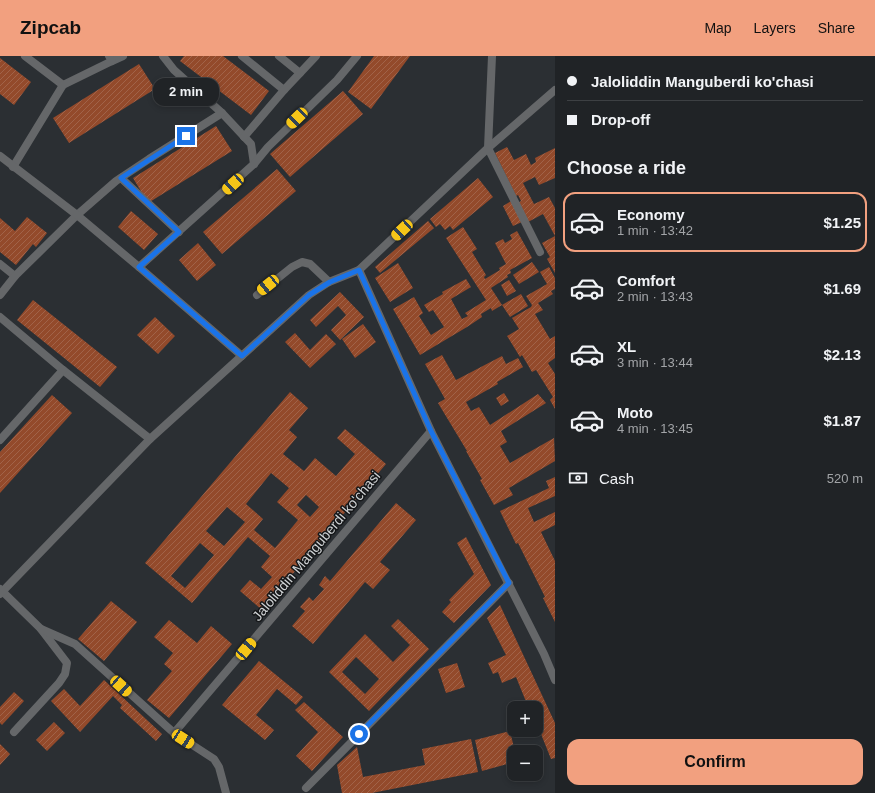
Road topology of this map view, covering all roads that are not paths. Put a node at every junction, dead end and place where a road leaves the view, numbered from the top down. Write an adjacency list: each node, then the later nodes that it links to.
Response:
1 (25, 56): 11 (street)
2 (123, 56): 9 (street)
3 (163, 56): 14 (street)
4 (242, 56): 12 (street)
5 (279, 56): 10 (street)
6 (316, 56): 10 (street)
7 (357, 56): 18 (street)
8 (492, 56): 16 (street)
9 (110, 58): 11 (street)
10 (300, 73): 12 (street)
11 (63, 85): 19 (street)
12 (284, 90): 15 (street)
13 (555, 90): 16 (street)
14 (222, 113): 15 (street); 20 (street)
15 (244, 137): 18 (street)
16 (488, 148): 23 (street); 26 (street)
17 (0, 156): 19 (street)
18 (254, 164): 22 (street)
19 (13, 167): 21 (street)
20 (121, 178): 21 (street); 22 (street)
21 (77, 215): 25 (street); 27 (street)
22 (179, 232): 25 (street)
23 (540, 252)
24 (0, 264): 27 (street)
25 (139, 267): 32 (street)
26 (359, 270): 28 (street); 34 (street)
27 (15, 276): 29 (street)
28 (330, 282): 30 (street); 32 (street)
29 (0, 295)
30 (257, 295)
31 (0, 317): 33 (street)
32 (242, 356): 35 (street)
33 (63, 370): 35 (street); 36 (street)
34 (431, 431): 37 (street); 42 (street, Jaloliddin Manguberdi ko'chasi)
35 (150, 439): 38 (street)
36 (0, 440)
37 (509, 583): 40 (street); 43 (street)
38 (1, 591): 39 (street)
39 (41, 629): 41 (street); 42 (street)
40 (555, 680)
41 (14, 732)
42 (174, 734): 44 (street)
43 (306, 788)
44 (226, 793)

